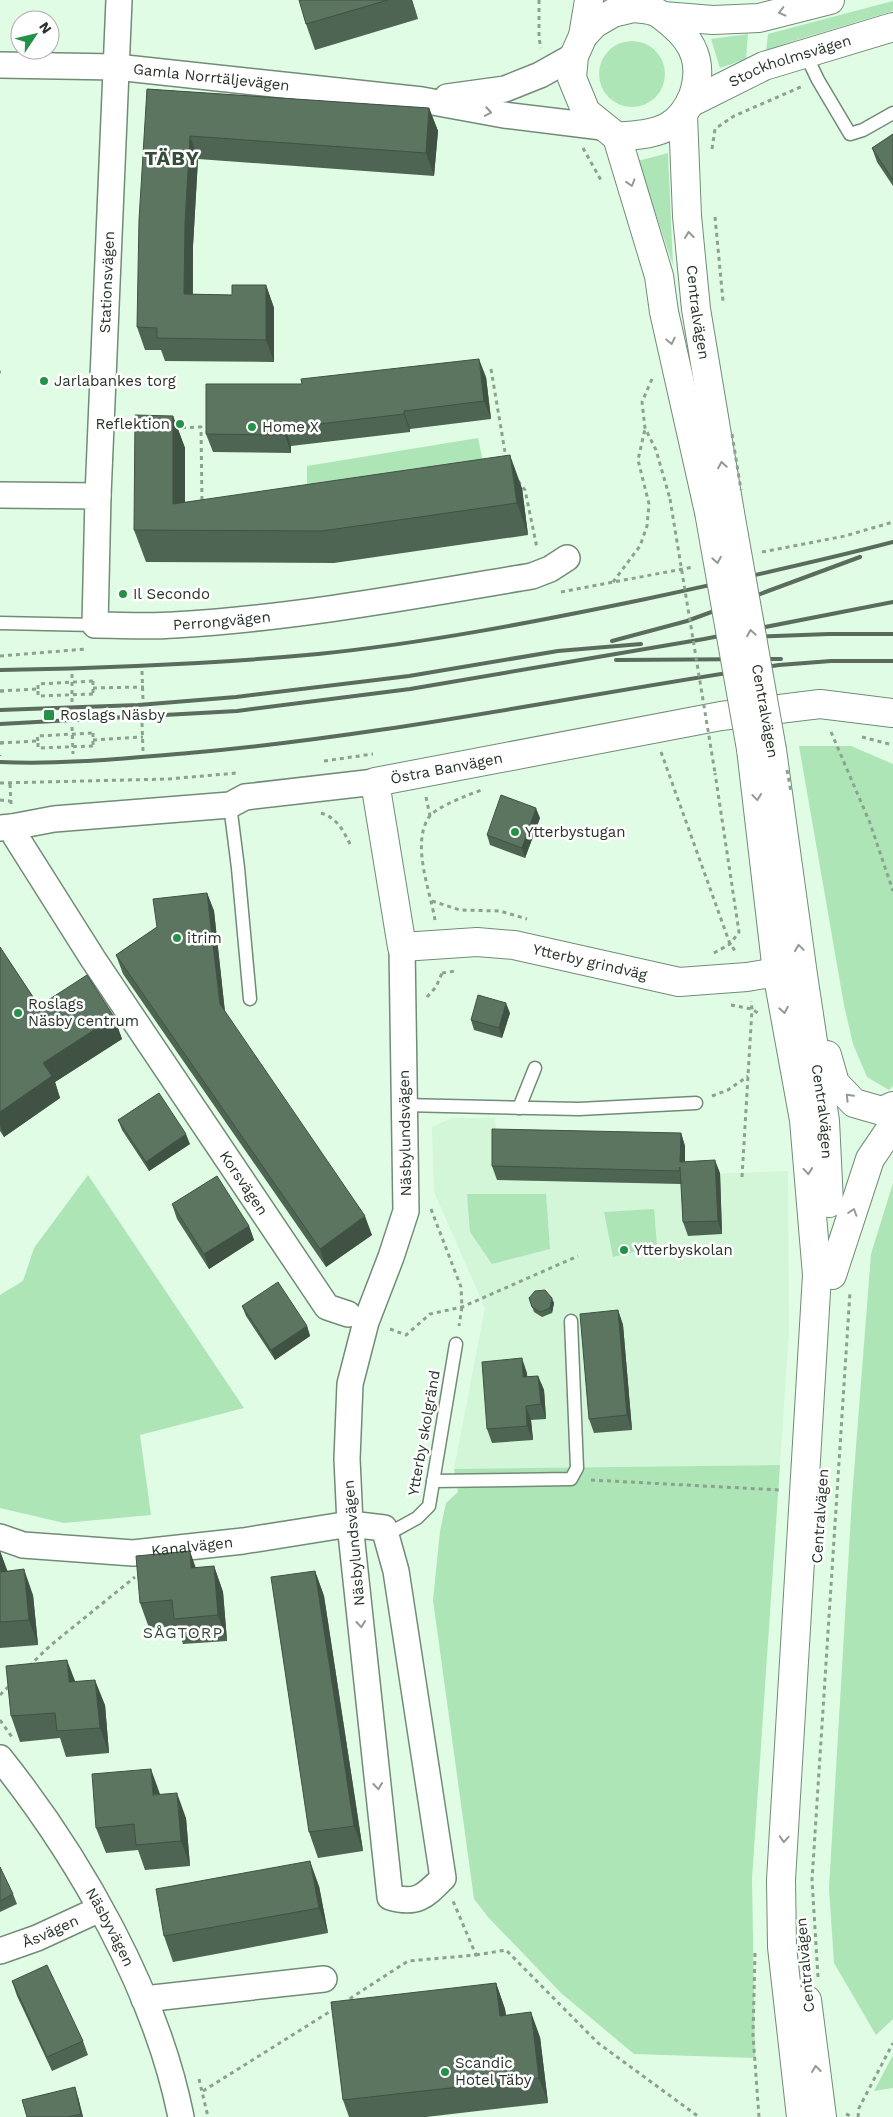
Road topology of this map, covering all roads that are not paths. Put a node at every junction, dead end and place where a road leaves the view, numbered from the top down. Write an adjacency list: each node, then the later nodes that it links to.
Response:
1 (119, 0): 9 (street, Stationsvägen)
2 (589, 0): 6 (street)
3 (830, 0): 4 (street, one-way to 4)
4 (656, 9): 6 (street); 11 (street)
5 (893, 27): 7 (street, Stockholmsvägen)
6 (579, 46): 10 (street, Gamla Norrtäljevägen); 13 (street)
7 (805, 53): 11 (street, Stockholmsvägen); 12 (lane)
8 (0, 65): 9 (street, Gamla Norrtäljevägen)
9 (116, 68): 10 (street, Gamla Norrtäljevägen); 15 (street, Stationsvägen)
10 (422, 100): 13 (street, Gamla Norrtäljevägen, one-way to 13)
11 (687, 109): 13 (street); 16 (street, Centralvägen, one-way to 11)
12 (893, 113)
13 (609, 132): 16 (street, Centralvägen, one-way to 16)
14 (0, 495): 15 (street)
15 (98, 496): 19 (street)
16 (719, 513): 25 (street, Centralvägen, bridge)
17 (566, 558): 19 (street, Perrongvägen)
18 (0, 623): 19 (lane)
19 (95, 625)
20 (893, 713): 21 (street, Östra Banvägen)
21 (375, 782): 22 (street, Östra Banvägen); 24 (street, Näsbylundsvägen)
22 (230, 805): 23 (street, Östra Banvägen); 26 (lane)
23 (6, 828): 34 (street, Korsvägen)
24 (402, 947): 25 (street, Ytterby grindväg); 29 (street, Näsbylundsvägen)
25 (790, 974): 30 (street, one-way to 25); 33 (street, Centralvägen); 47 (street, Centralvägen, one-way to 47)
26 (250, 999)
27 (535, 1068): 31 (lane)
28 (696, 1103): 31 (lane)
29 (404, 1106): 31 (lane); 34 (street, Näsbylundsvägen)
30 (893, 1106)
31 (520, 1108)
32 (893, 1125): 33 (street, one-way to 32)
33 (832, 1275): 48 (street, Centralvägen, one-way to 33)
34 (357, 1318): 38 (street, Näsbylundsvägen)
35 (571, 1321): 37 (lane)
36 (456, 1344): 37 (lane, Ytterby skolgränd)
37 (433, 1481): 39 (lane, Ytterby skolgränd)
38 (350, 1524): 39 (street, Kanalvägen); 39 (street, Näsbylundsvägen, one-way to 39); 40 (street, Kanalvägen)
39 (384, 1528)
40 (0, 1537)
41 (0, 1758): 42 (street, Näsbyvägen)
42 (100, 1909): 43 (street, Åsvägen); 45 (street, Näsbyvägen)
43 (0, 1952)
44 (324, 1979): 45 (street)
45 (144, 1999): 46 (street, Näsbyvägen)
46 (181, 2117)
47 (802, 2117)
48 (822, 2117)

